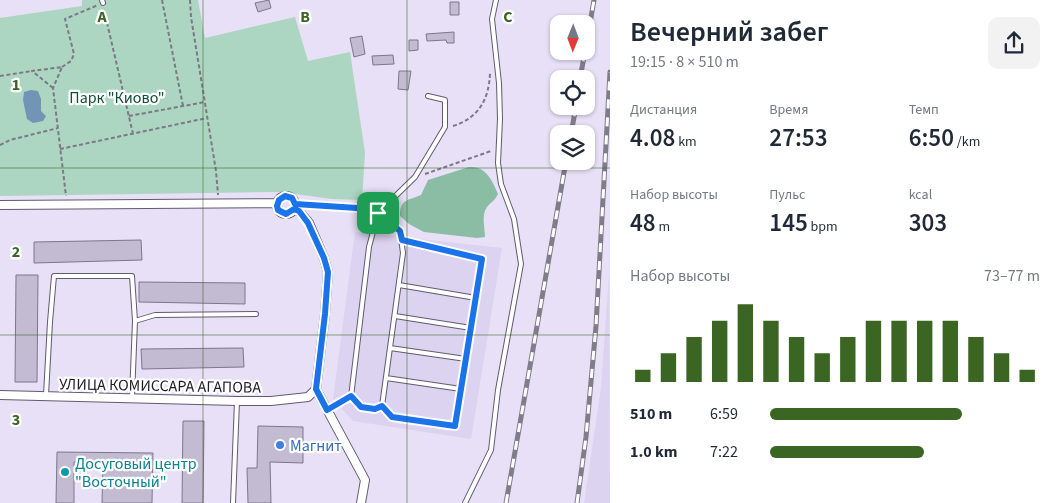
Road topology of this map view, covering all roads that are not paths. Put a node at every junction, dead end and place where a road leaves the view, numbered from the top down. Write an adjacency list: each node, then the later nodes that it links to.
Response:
1 (496, 0): 28 (lane)
2 (428, 96): 6 (lane)
3 (277, 203): 4 (street); 5 (street); 5 (street)
4 (0, 205)
5 (295, 206): 6 (lane); 17 (street)
6 (378, 213): 7 (lane); 21 (lane)
7 (402, 240): 8 (lane); 9 (lane)
8 (399, 285): 9 (lane); 11 (lane)
9 (476, 298): 13 (lane)
10 (256, 314): 12 (lane)
11 (395, 316): 13 (lane); 14 (lane)
12 (135, 321): 20 (lane); 22 (lane)
13 (471, 328): 15 (lane)
14 (390, 348): 15 (lane); 16 (lane)
15 (466, 360): 18 (lane)
16 (386, 378): 18 (lane); 24 (lane)
17 (316, 389): 23 (street, УЛИЦА КОМИССАРА АГАПОВА); 25 (street)
18 (461, 389): 24 (lane)
19 (0, 395): 20 (street, УЛИЦА КОМИССАРА АГАПОВА)
20 (46, 396): 22 (street, УЛИЦА КОМИССАРА АГАПОВА)
21 (351, 396): 24 (lane); 25 (lane)
22 (132, 398): 23 (street, УЛИЦА КОМИССАРА АГАПОВА)
23 (236, 401): 26 (lane)
24 (382, 406)
25 (327, 410): 27 (street)
26 (233, 503)
27 (361, 503)
28 (465, 503)

